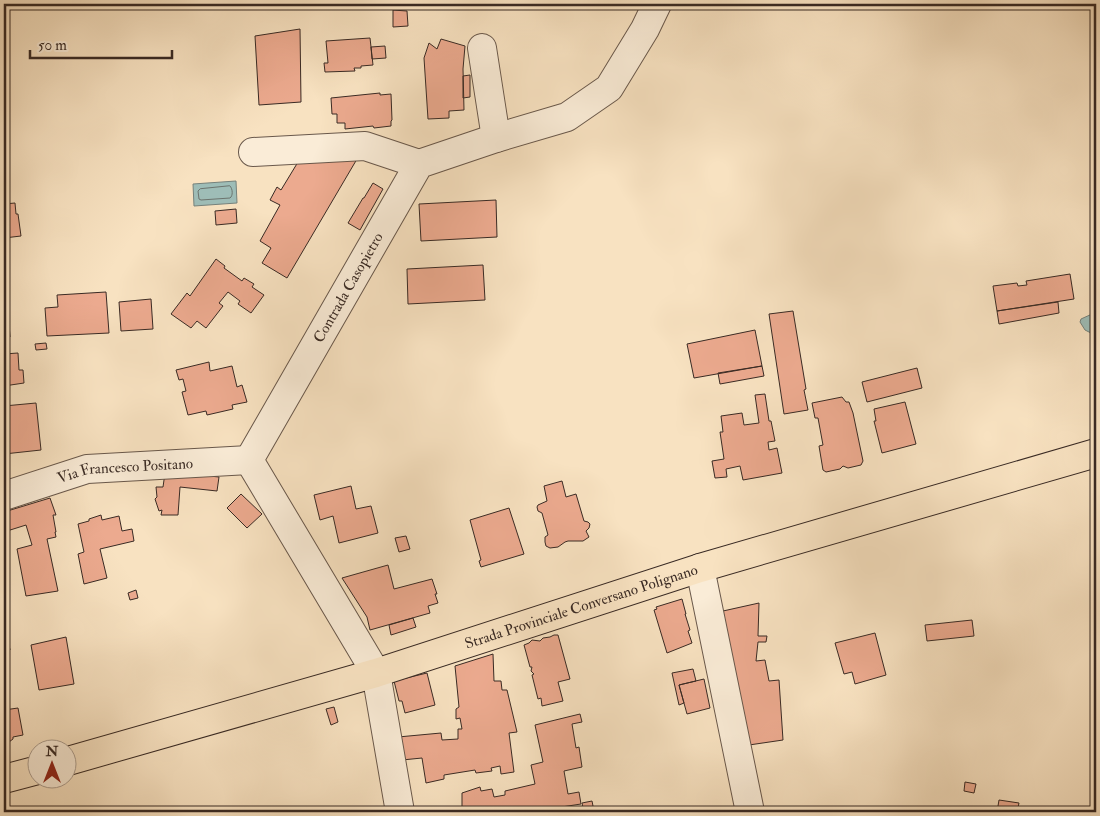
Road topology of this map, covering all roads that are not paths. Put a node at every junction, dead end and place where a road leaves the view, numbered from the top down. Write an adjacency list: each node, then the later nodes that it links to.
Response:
1 (657, 4): 3 (street)
2 (482, 48): 3 (street)
3 (496, 138): 5 (street)
4 (253, 152): 5 (street)
5 (419, 164): 7 (street, Contrada Casopietro)
6 (1096, 453): 9 (main road, Strada Provinciale Conversano Polignano)
7 (249, 460): 8 (street, Via Francesco Positano); 10 (street)
8 (4, 496)
9 (700, 568): 10 (main road, Strada Provinciale Conversano Polignano); 15 (street)
10 (376, 673): 11 (main road, Strada Provinciale Conversano Polignano); 14 (street)
11 (78, 758)
12 (28, 773): 13 (main road)
13 (4, 780)
14 (400, 812)
15 (750, 812)

